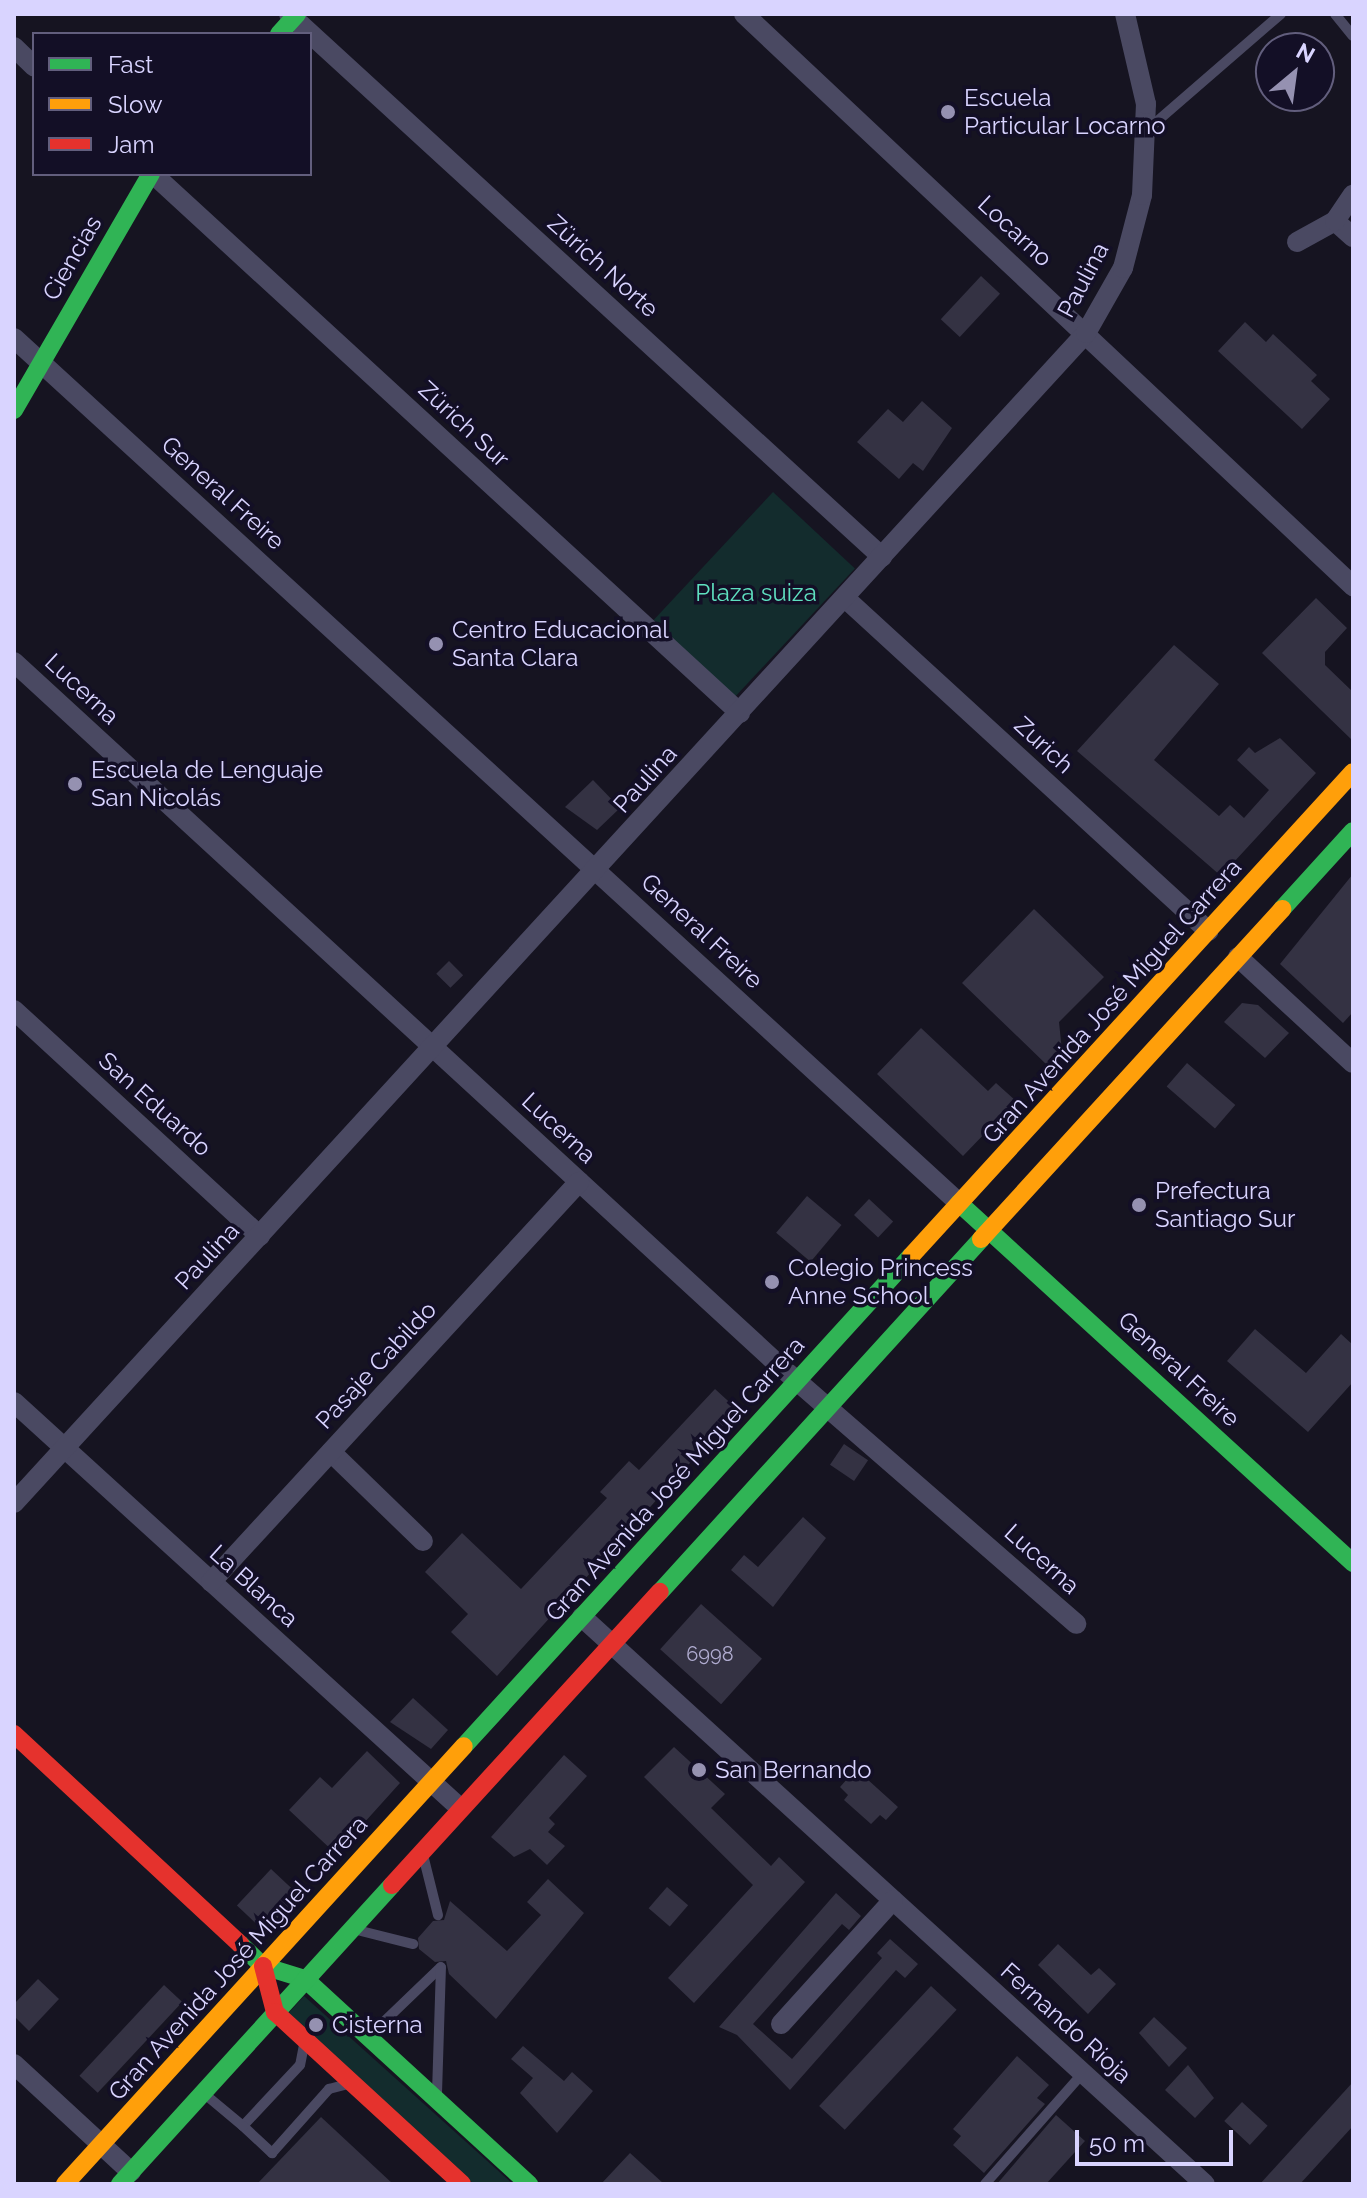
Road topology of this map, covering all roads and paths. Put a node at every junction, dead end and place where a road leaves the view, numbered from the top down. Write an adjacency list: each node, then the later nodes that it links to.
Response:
1 (744, 14): 19 (street, Locarno)
2 (1125, 14): 12 (street, Paulina)
3 (1281, 14): 12 (lane)
4 (1335, 14): 9 (lane)
5 (293, 15): 6 (main road); 7 (street, Zürich Norte)
6 (280, 32)
7 (311, 32)
8 (312, 32): 23 (street, Zürich Norte)
9 (1353, 36)
10 (14, 47): 11 (street)
11 (32, 64)
12 (1147, 130): 19 (street, Paulina)
13 (151, 176): 21 (main road, Ciencias)
14 (154, 176): 27 (street, Zürich Sur)
15 (1353, 194): 16 (street)
16 (1335, 221): 17 (street); 18 (street)
17 (1353, 237)
18 (1297, 242)
19 (1086, 333): 23 (street, Paulina); 24 (street, Locarno)
20 (14, 338): 21 (street, General Freire)
21 (41, 362): 22 (main road, Ciencias); 30 (street, General Freire)
22 (14, 410)
23 (882, 557): 25 (street, Paulina)
24 (1353, 586)
25 (845, 598): 27 (street, Paulina); 31 (street, Zurich)
26 (14, 662): 34 (street, Lucerna)
27 (740, 713): 30 (street, Paulina)
28 (1353, 772): 31 (main road, Gran Avenida José Miguel Carrera)
29 (1353, 831): 32 (main road)
30 (598, 870): 34 (street, Paulina); 37 (street, General Freire)
31 (1208, 931): 37 (main road, Gran Avenida José Miguel Carrera)
32 (1238, 957): 35 (street); 38 (main road)
33 (14, 1010): 39 (street, San Eduardo)
34 (434, 1048): 36 (street, Lucerna); 39 (street, Paulina)
35 (1353, 1063)
36 (579, 1182): 40 (street, Lucerna); 44 (street, Pasaje Cabildo)
37 (959, 1203): 38 (main road, General Freire); 40 (main road, Gran Avenida José Miguel Carrera)
38 (990, 1231): 42 (main road); 47 (main road, General Freire)
39 (260, 1236): 43 (street, Paulina)
40 (797, 1381): 42 (street, Lucerna); 49 (main road, Gran Avenida José Miguel Carrera)
41 (14, 1402): 43 (street, La Blanca)
42 (830, 1405): 50 (street, Lucerna); 51 (main road)
43 (65, 1448): 45 (street, Paulina); 48 (street, La Blanca)
44 (331, 1452): 46 (street); 48 (street, Pasaje Cabildo)
45 (14, 1503)
46 (423, 1541)
47 (1353, 1563)
48 (211, 1582): 53 (street, La Blanca)
49 (582, 1617): 51 (street, Fernando Rioja); 53 (main road, Gran Avenida José Miguel Carrera)
50 (1076, 1624)
51 (611, 1644): 54 (main road); 56 (street, Fernando Rioja)
52 (14, 1734): 60 (main road)
53 (431, 1782): 54 (street, La Blanca); 60 (main road, Gran Avenida José Miguel Carrera)
54 (460, 1808): 55 (main road)
55 (422, 1850): 57 (lane); 58 (main road)
56 (893, 1900): 63 (street); 67 (street, Fernando Rioja)
57 (438, 1915)
58 (351, 1929): 59 (lane); 61 (main road)
59 (413, 1944)
60 (263, 1966): 61 (main road); 62 (main road); 72 (main road, Gran Avenida José Miguel Carrera)
61 (305, 1979): 62 (main road); 64 (main road)
62 (275, 2012): 65 (main road); 69 (main road)
63 (781, 2024)
64 (368, 2036): 70 (main road); 70 (lane)
65 (304, 2039): 68 (main road); 71 (lane)
66 (14, 2064): 72 (street)
67 (1083, 2073): 77 (lane); 78 (street, Fernando Rioja)
68 (351, 2083): 71 (lane); 75 (main road)
69 (203, 2093): 71 (lane); 73 (main road)
70 (437, 2099): 76 (main road)
71 (243, 2126)
72 (101, 2145): 73 (street); 74 (main road, Gran Avenida José Miguel Carrera)
73 (125, 2178)
74 (65, 2184)
75 (462, 2184)
76 (529, 2184)
77 (985, 2184)
78 (1205, 2184)

